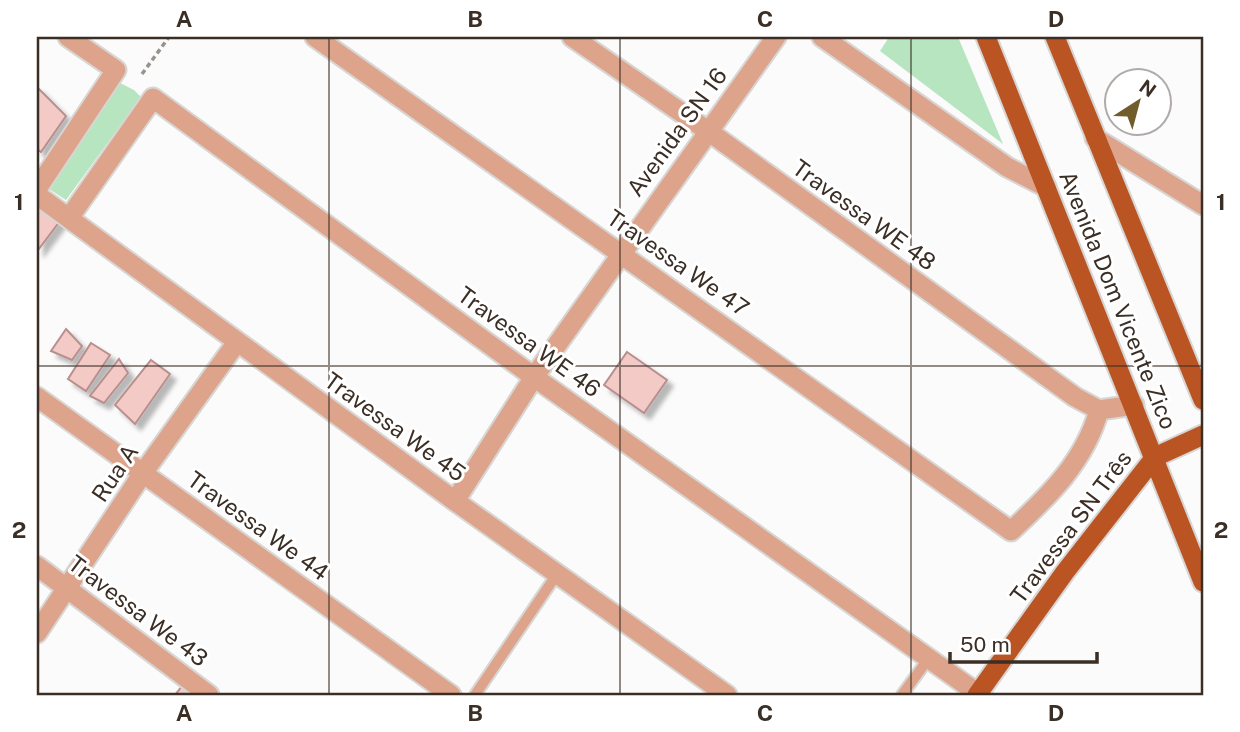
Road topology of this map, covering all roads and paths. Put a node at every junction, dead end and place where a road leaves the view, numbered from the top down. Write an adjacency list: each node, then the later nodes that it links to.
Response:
1 (68, 37): 13 (street)
2 (169, 37): 9 (path)
3 (315, 37): 17 (street, Travessa We 47)
4 (572, 37): 10 (street, Travessa WE 48)
5 (776, 37): 10 (street, Avenida SN 16)
6 (822, 37): 12 (street)
7 (986, 37): 12 (main road, Avenida Dom Vicente Zico)
8 (1055, 37): 11 (main road, Avenida Dom Vicente Zico)
9 (142, 74)
10 (708, 131): 17 (street, Avenida SN 16); 23 (street, Travessa WE 48)
11 (1096, 138): 15 (street); 21 (main road, Avenida Dom Vicente Zico)
12 (1046, 187): 22 (main road, Avenida Dom Vicente Zico)
13 (37, 189)
14 (37, 195): 16 (street, Travessa We 45)
15 (1203, 205)
16 (69, 218): 18 (street, Travessa We 45); 19 (street, Travessa WE 46)
17 (622, 253): 19 (street, Avenida SN 16); 23 (street, Travessa We 47)
18 (237, 342): 26 (street, Rua A); 27 (street, Travessa We 45)
19 (534, 376): 27 (street, Avenida SN 16); 33 (street, Travessa WE 46)
20 (37, 397): 26 (street, Travessa We 44)
21 (1203, 400)
22 (1133, 405): 23 (street); 25 (main road, Avenida Dom Vicente Zico)
23 (1099, 410)
24 (1203, 435): 25 (main road)
25 (1155, 457): 30 (main road, Avenida Dom Vicente Zico); 39 (main road, Travessa SN Três)
26 (143, 473): 31 (street, Rua A); 35 (street, Travessa We 44)
27 (455, 501): 29 (street, Travessa We 45)
28 (37, 566): 31 (street, Travessa We 43)
29 (557, 573): 36 (lane); 37 (street, Travessa We 45)
30 (1203, 582)
31 (68, 589): 32 (street, Rua A); 34 (street, Travessa We 43)
32 (37, 634)
33 (929, 658): 38 (lane); 39 (street, Travessa WE 46)
34 (209, 695)
35 (451, 695)
36 (475, 695)
37 (727, 695)
38 (902, 695)
39 (978, 695)

